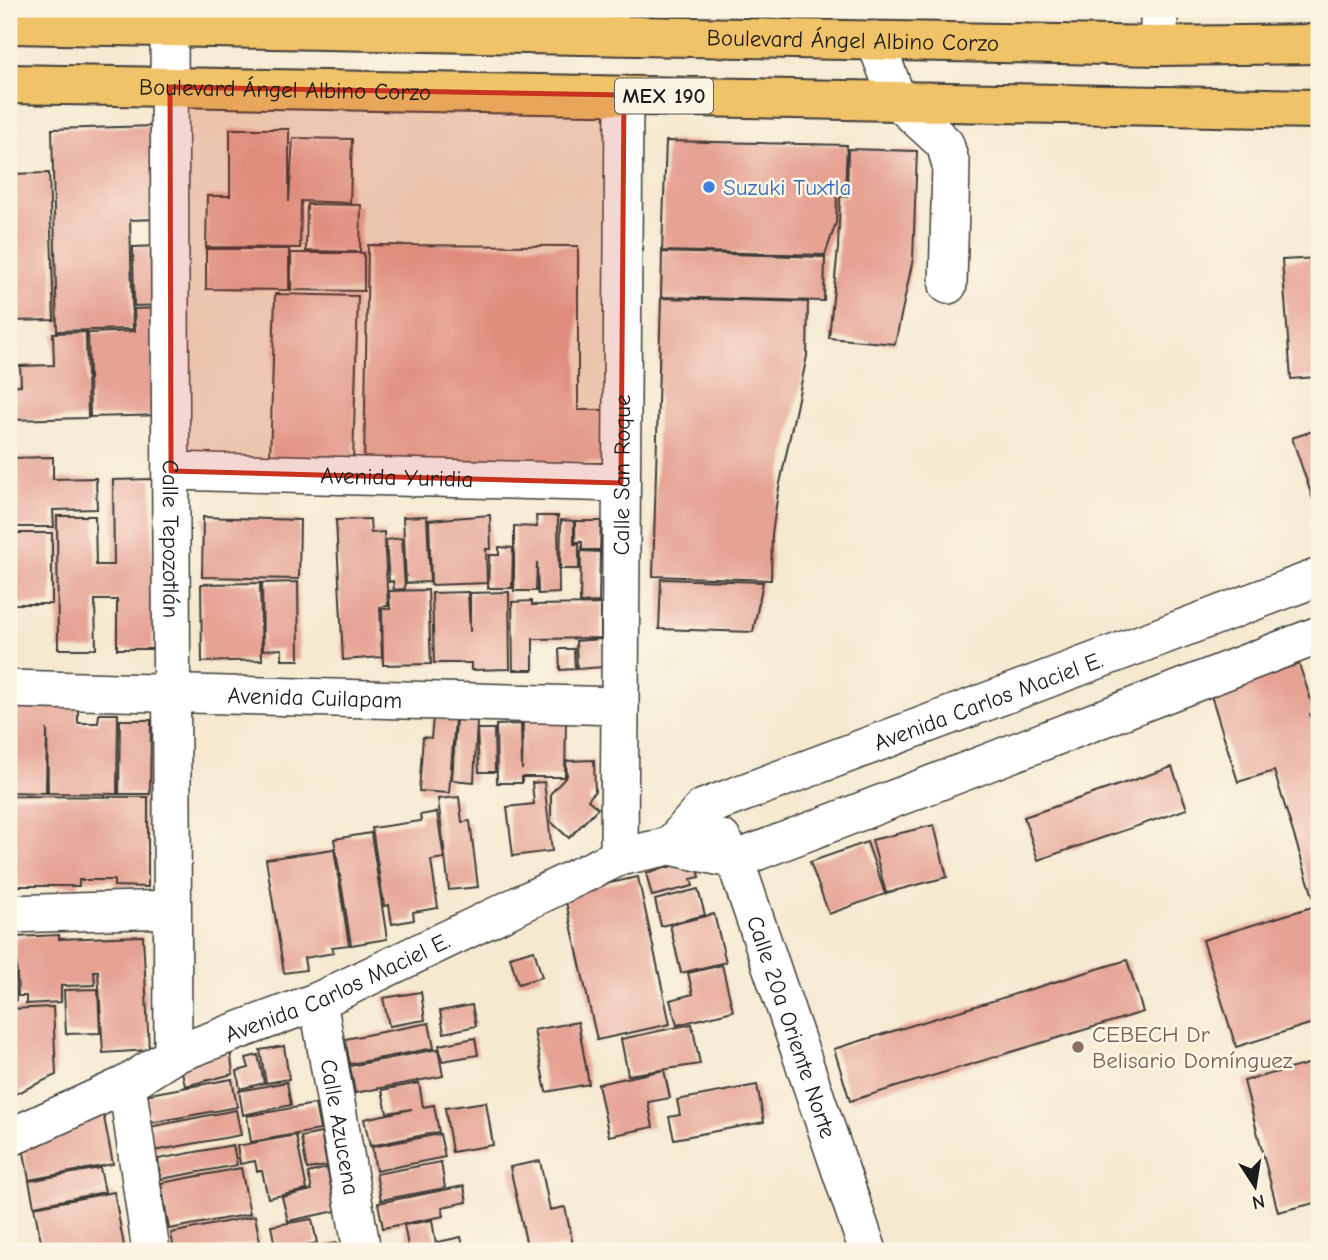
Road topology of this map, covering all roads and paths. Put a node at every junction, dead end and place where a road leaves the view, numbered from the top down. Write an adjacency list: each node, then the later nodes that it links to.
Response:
1 (421, 21): 3 (main road, Boulevard Ángel Albino Corzo); 5 (main road, Boulevard Ángel Albino Corzo)
2 (9, 24): 3 (main road, Boulevard Ángel Albino Corzo)
3 (169, 25): 8 (street, Calle Tepozotlán)
4 (1159, 27): 5 (main road, Boulevard Ángel Albino Corzo); 6 (main road, Boulevard Ángel Albino Corzo)
5 (875, 40): 10 (street)
6 (1319, 44)
7 (9, 84): 8 (main road, Boulevard Ángel Albino Corzo / MEX 190)
8 (170, 87): 9 (main road, Boulevard Ángel Albino Corzo / MEX 190); 13 (street, Calle Tepozotlán)
9 (624, 95): 10 (main road, Boulevard Ángel Albino Corzo / MEX 190); 14 (street, Calle San Roque)
10 (898, 101): 11 (main road, Boulevard Ángel Albino Corzo / MEX 190); 12 (street)
11 (1319, 109)
12 (948, 285)
13 (171, 471): 14 (street, Avenida Yuridia); 19 (street, Calle Tepozotlán)
14 (621, 483): 20 (street, Calle San Roque)
15 (1319, 577): 17 (street, Avenida Carlos Maciel E.)
16 (1319, 635): 21 (street)
17 (1080, 667): 21 (street); 22 (street, Avenida Carlos Maciel E.)
18 (9, 690): 19 (street, Avenida Cuilapam)
19 (172, 694): 20 (street, Avenida Cuilapam); 26 (street, Calle Tepozotlán)
20 (620, 706): 24 (street, Calle San Roque)
21 (1100, 720): 25 (street)
22 (703, 808): 23 (street, Avenida Carlos Maciel E.); 25 (street, Calle 20a Oriente Norte)
23 (670, 846): 24 (street, Avenida Carlos Maciel E.); 25 (street, Avenida Carlos Maciel E.)
24 (619, 858): 28 (street, Avenida Carlos Maciel E.)
25 (735, 860): 34 (street, Calle 20a Oriente Norte)
26 (172, 909): 27 (street); 29 (street, Calle Tepozotlán)
27 (9, 914)
28 (318, 1001): 29 (street, Avenida Carlos Maciel E.); 33 (street, Calle Azucena)
29 (173, 1055): 30 (street, Avenida Carlos Maciel E.)
30 (127, 1084): 31 (street, Avenida Carlos Maciel E.); 32 (street)
31 (9, 1138)
32 (151, 1251)
33 (362, 1251)
34 (868, 1251)

